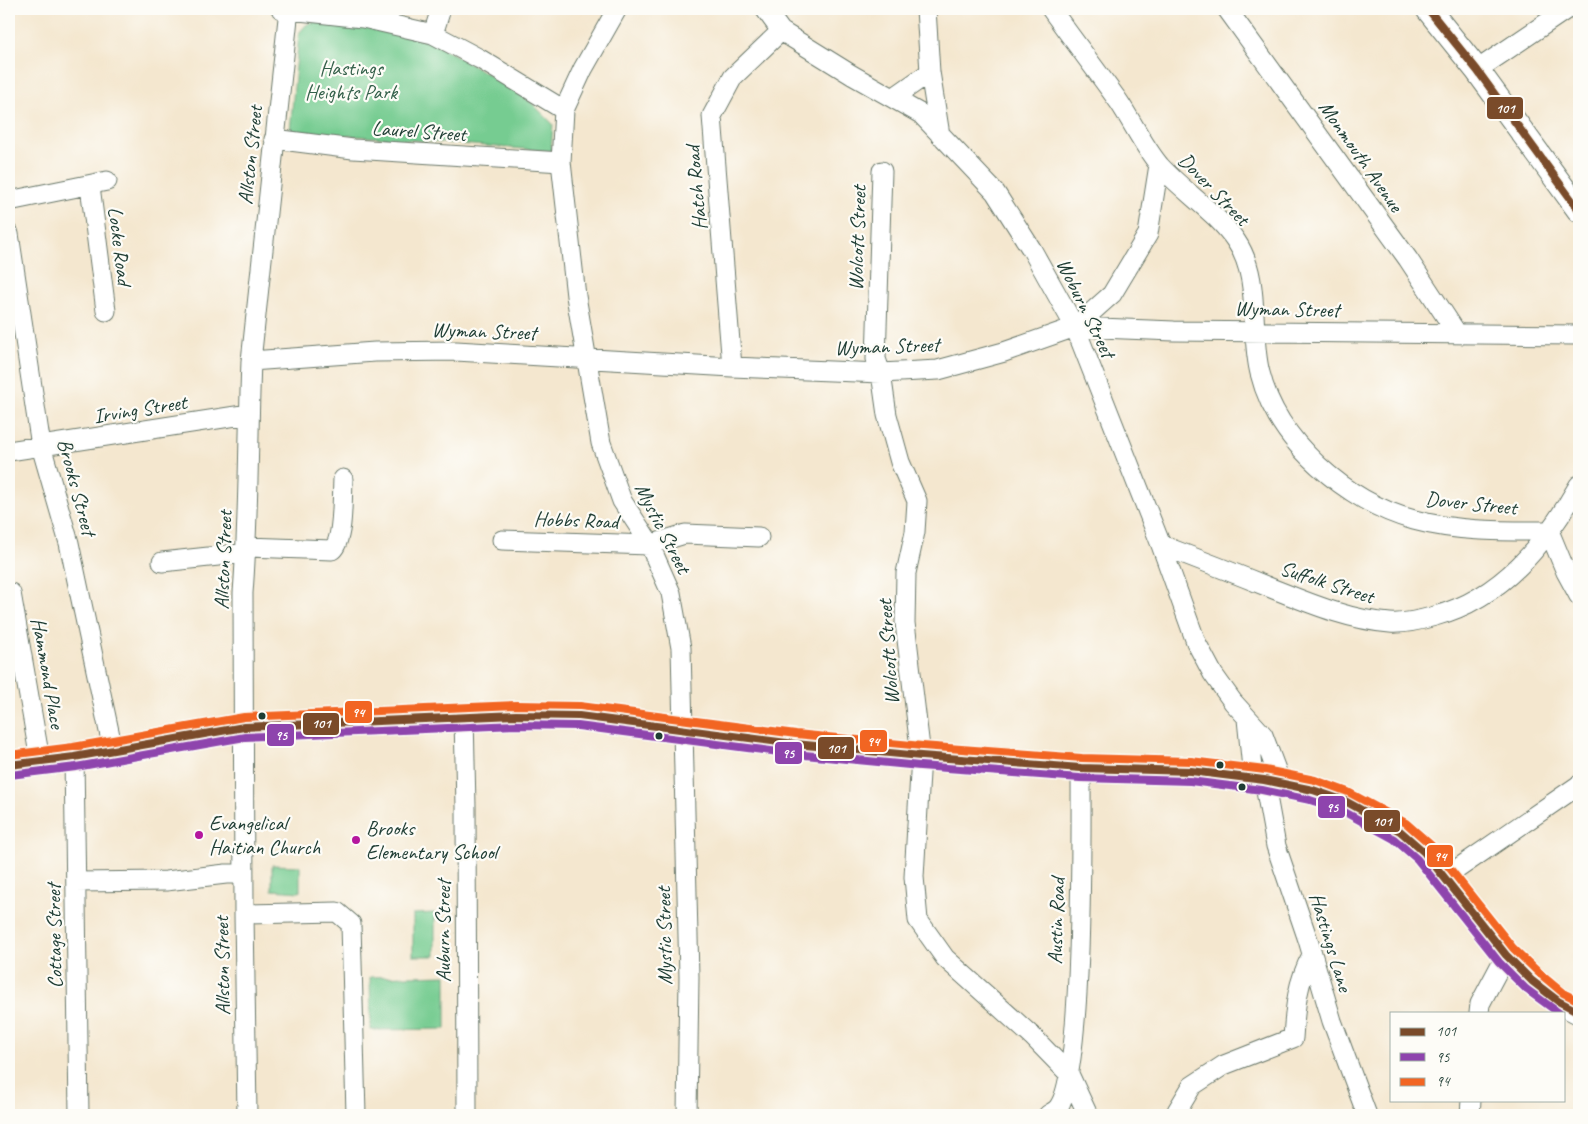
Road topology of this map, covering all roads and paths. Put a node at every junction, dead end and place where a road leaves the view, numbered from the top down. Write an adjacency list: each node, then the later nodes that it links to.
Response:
1 (286, 9): 11 (street); 17 (street, Allston Street)
2 (441, 9): 11 (street)
3 (617, 9): 15 (street, Mystic Street)
4 (765, 9): 10 (street, Woburn Street)
5 (926, 9): 13 (street)
6 (1051, 9): 19 (street, Dover Street)
7 (1227, 9): 27 (street, Monmouth Avenue)
8 (1428, 9): 12 (main road)
9 (1567, 9): 12 (street)
10 (781, 31): 14 (street, Woburn Street); 31 (street, Hatch Road)
11 (433, 34): 15 (street)
12 (1477, 70): 22 (main road)
13 (930, 72): 14 (street); 16 (street)
14 (893, 98): 16 (street, Woburn Street)
15 (564, 110): 18 (street, Mystic Street)
16 (940, 135): 25 (street, Woburn Street)
17 (274, 139): 18 (street, Laurel Street); 30 (street, Allston Street)
18 (561, 162): 29 (street, Mystic Street)
19 (1159, 165): 25 (street); 26 (street, Dover Street)
20 (882, 171): 32 (street, Wolcott Street)
21 (9, 201): 24 (street, Locke Road)
22 (1577, 201)
23 (9, 234): 34 (street, Brooks Street)
24 (106, 311)
25 (1075, 326): 26 (street, Wyman Street); 32 (street, Wyman Street); 42 (street, Woburn Street)
26 (1254, 330): 27 (street, Wyman Street); 38 (street, Dover Street)
27 (1456, 332): 28 (street, Wyman Street)
28 (1579, 335)
29 (586, 358): 30 (street, Wyman Street); 31 (street, Wyman Street); 41 (street, Mystic Street)
30 (251, 361): 33 (street, Allston Street)
31 (732, 367): 32 (street, Wyman Street)
32 (881, 373): 52 (street, Wolcott Street)
33 (249, 414): 34 (street, Irving Street); 43 (street, Allston Street)
34 (42, 446): 35 (street, Irving Street); 51 (street, Brooks Street)
35 (9, 451)
36 (343, 479): 43 (street)
37 (1579, 485): 38 (street, Suffolk Street)
38 (1549, 532): 42 (street, Suffolk Street); 46 (street)
39 (759, 537): 41 (street, Hobbs Road)
40 (502, 540): 41 (street, Hobbs Road)
41 (649, 545): 50 (street, Mystic Street)
42 (1161, 545): 48 (street, Woburn Street)
43 (246, 550): 44 (street); 49 (street, Allston Street)
44 (162, 562)
45 (11, 593): 54 (street, Hammond Place)
46 (1579, 596)
47 (464, 716): 49 (main road); 50 (main road); 72 (street, Auburn Street)
48 (1247, 719): 57 (street); 57 (street, Woburn Street)
49 (244, 727): 51 (main road); 59 (street, Allston Street)
50 (681, 729): 52 (main road); 73 (street, Mystic Street)
51 (113, 750): 53 (main road)
52 (921, 756): 56 (main road); 67 (street, Wolcott Street)
53 (74, 757): 54 (main road); 61 (street, Cottage Street)
54 (40, 760): 55 (main road)
55 (9, 765)
56 (1081, 768): 57 (main road); 67 (street, Austin Road)
57 (1266, 780): 60 (main road); 63 (street, Hastings Lane)
58 (1579, 785): 60 (street)
59 (244, 874): 61 (street); 62 (street, Allston Street)
60 (1444, 878): 64 (main road)
61 (76, 882): 69 (street, Cottage Street)
62 (244, 914): 70 (street, Allston Street); 71 (street)
63 (1312, 955): 76 (street); 77 (street, Hastings Lane)
64 (1506, 955): 65 (street); 66 (main road)
65 (1479, 1012)
66 (1579, 1012)
67 (1069, 1074): 74 (street, Austin Road); 75 (street)
68 (1471, 1102): 78 (street)
69 (79, 1115)
70 (248, 1115)
71 (356, 1115)
72 (467, 1115)
73 (687, 1115)
74 (1048, 1115)
75 (1088, 1115)
76 (1177, 1115)
77 (1367, 1115)
78 (1470, 1115)

